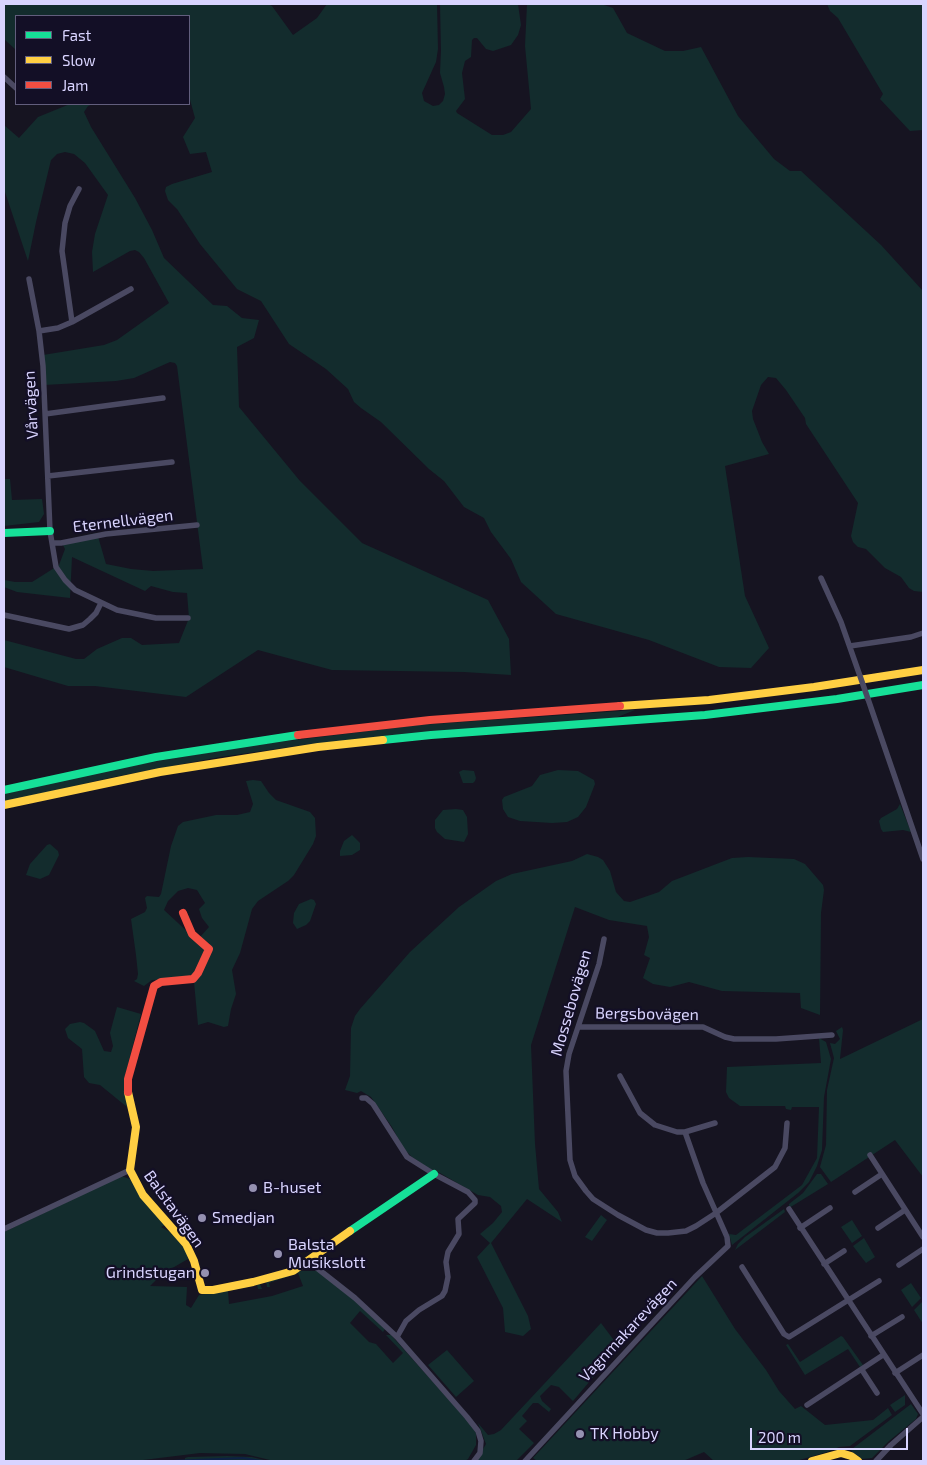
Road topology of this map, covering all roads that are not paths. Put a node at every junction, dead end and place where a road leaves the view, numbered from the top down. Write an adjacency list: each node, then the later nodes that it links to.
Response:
1 (4, 77): 2 (street)
2 (15, 87)
3 (79, 189): 6 (street)
4 (29, 279): 7 (street, Vårvägen)
5 (131, 289): 6 (street)
6 (72, 322): 7 (street)
7 (39, 331): 9 (street, Vårvägen)
8 (163, 398): 9 (street)
9 (45, 414): 11 (street, Vårvägen)
10 (172, 462): 11 (street)
11 (48, 476): 13 (street, Vårvägen)
12 (197, 525): 15 (street, Eternellvägen)
13 (50, 531): 14 (main road); 15 (street, Vårvägen)
14 (4, 533)
15 (52, 543): 17 (street, Vårvägen)
16 (821, 578): 21 (street)
17 (101, 603): 18 (street); 19 (street, Vårvägen)
18 (4, 616)
19 (188, 618)
20 (923, 633): 21 (street)
21 (850, 646): 26 (street, bridge)
22 (923, 670): 24 (main road)
23 (923, 685): 25 (main road)
24 (4, 790)
25 (4, 806)
26 (923, 859)
27 (183, 913): 37 (main road, Balstavägen)
28 (604, 939): 29 (street, Mossebovägen)
29 (579, 1027): 30 (street, Bergsbovägen); 44 (street, Mossebovägen)
30 (832, 1035)
31 (620, 1076): 35 (street)
32 (362, 1098): 38 (street)
33 (715, 1123): 35 (street)
34 (787, 1124): 44 (street, Mossebovägen)
35 (685, 1132): 44 (street)
36 (870, 1155): 39 (street)
37 (130, 1170): 47 (street); 51 (main road, Balstavägen)
38 (434, 1174): 51 (main road, Balstavägen); 59 (street)
39 (882, 1174): 40 (street); 43 (street)
40 (854, 1192)
41 (830, 1208): 45 (street)
42 (789, 1209): 45 (street)
43 (905, 1210): 46 (street); 48 (street)
44 (716, 1213): 68 (street, Vagnmakarevägen)
45 (800, 1228): 52 (street)
46 (878, 1228)
47 (4, 1229)
48 (923, 1238)
49 (923, 1249): 53 (street)
50 (844, 1251): 52 (street)
51 (308, 1261): 59 (street)
52 (824, 1264): 56 (street)
53 (898, 1265)
54 (742, 1267): 56 (street)
55 (879, 1281): 56 (street)
56 (848, 1301): 58 (street)
57 (902, 1317): 58 (street)
58 (871, 1336): 60 (street)
59 (397, 1337): 67 (street)
60 (883, 1355): 62 (street); 63 (street)
61 (923, 1355): 63 (street)
62 (862, 1370): 64 (street); 65 (street)
63 (895, 1373): 66 (street)
64 (877, 1393)
65 (807, 1405)
66 (923, 1416): 71 (street)
67 (474, 1461)
68 (525, 1461)
69 (812, 1461): 70 (main road)
70 (858, 1461)
71 (876, 1461)

